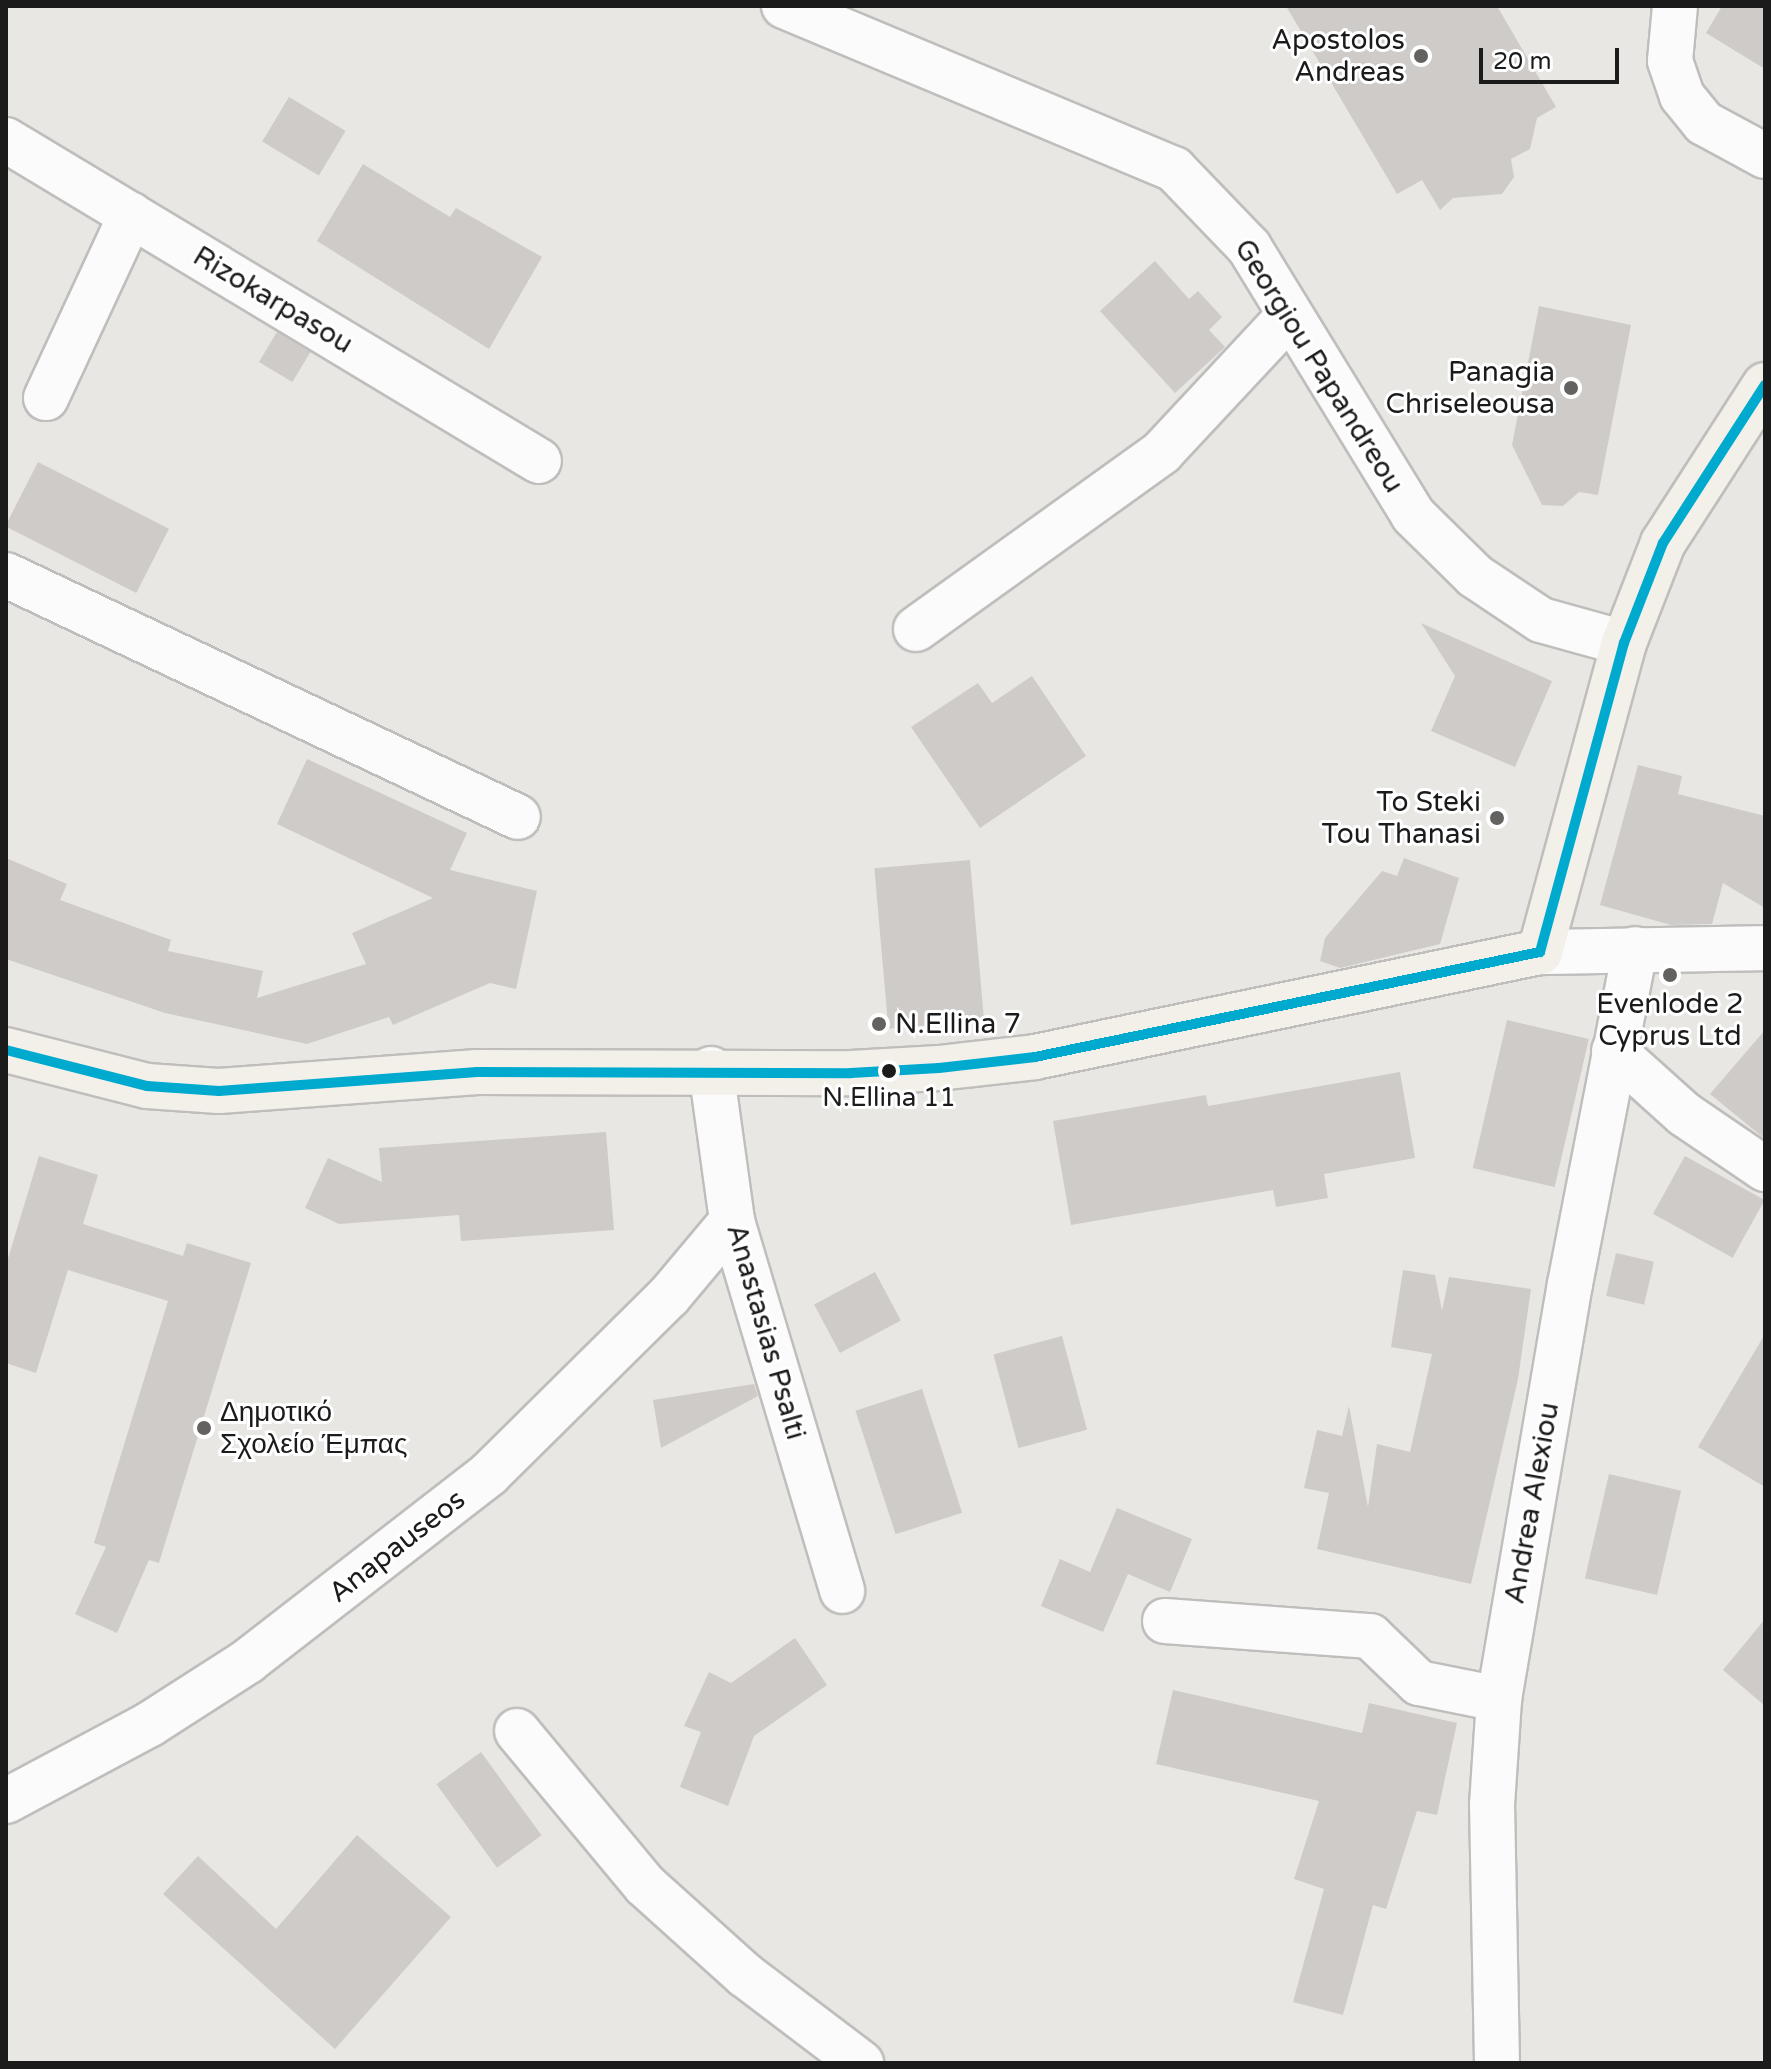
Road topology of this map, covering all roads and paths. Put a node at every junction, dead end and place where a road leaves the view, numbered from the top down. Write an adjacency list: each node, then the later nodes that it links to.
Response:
1 (784, 6): 6 (street, Georgiou Papandreou)
2 (1675, 6): 4 (street)
3 (6, 140): 5 (street, Rizokarpasou)
4 (1765, 156)
5 (131, 215): 8 (street); 9 (street, Rizokarpasou)
6 (1289, 316): 11 (street); 12 (street, Georgiou Papandreou)
7 (1765, 385): 12 (street)
8 (46, 398)
9 (539, 461)
10 (6, 575): 13 (street)
11 (916, 629)
12 (1624, 643): 16 (street)
13 (518, 817)
14 (1765, 948): 15 (street)
15 (1635, 949): 16 (street); 18 (street, Andrea Alexiou)
16 (1540, 952): 19 (street)
17 (6, 1050): 19 (street)
18 (1614, 1051): 20 (street); 24 (street, Andrea Alexiou)
19 (711, 1069): 21 (street, Anastasias Psalti)
20 (1765, 1169)
21 (732, 1221): 22 (street, Anastasias Psalti); 26 (street, Anapauseos)
22 (842, 1591)
23 (1165, 1621): 24 (street)
24 (1499, 1699): 28 (street, Andrea Alexiou)
25 (517, 1731): 27 (street)
26 (6, 1801)
27 (861, 2063)
28 (1497, 2063)

